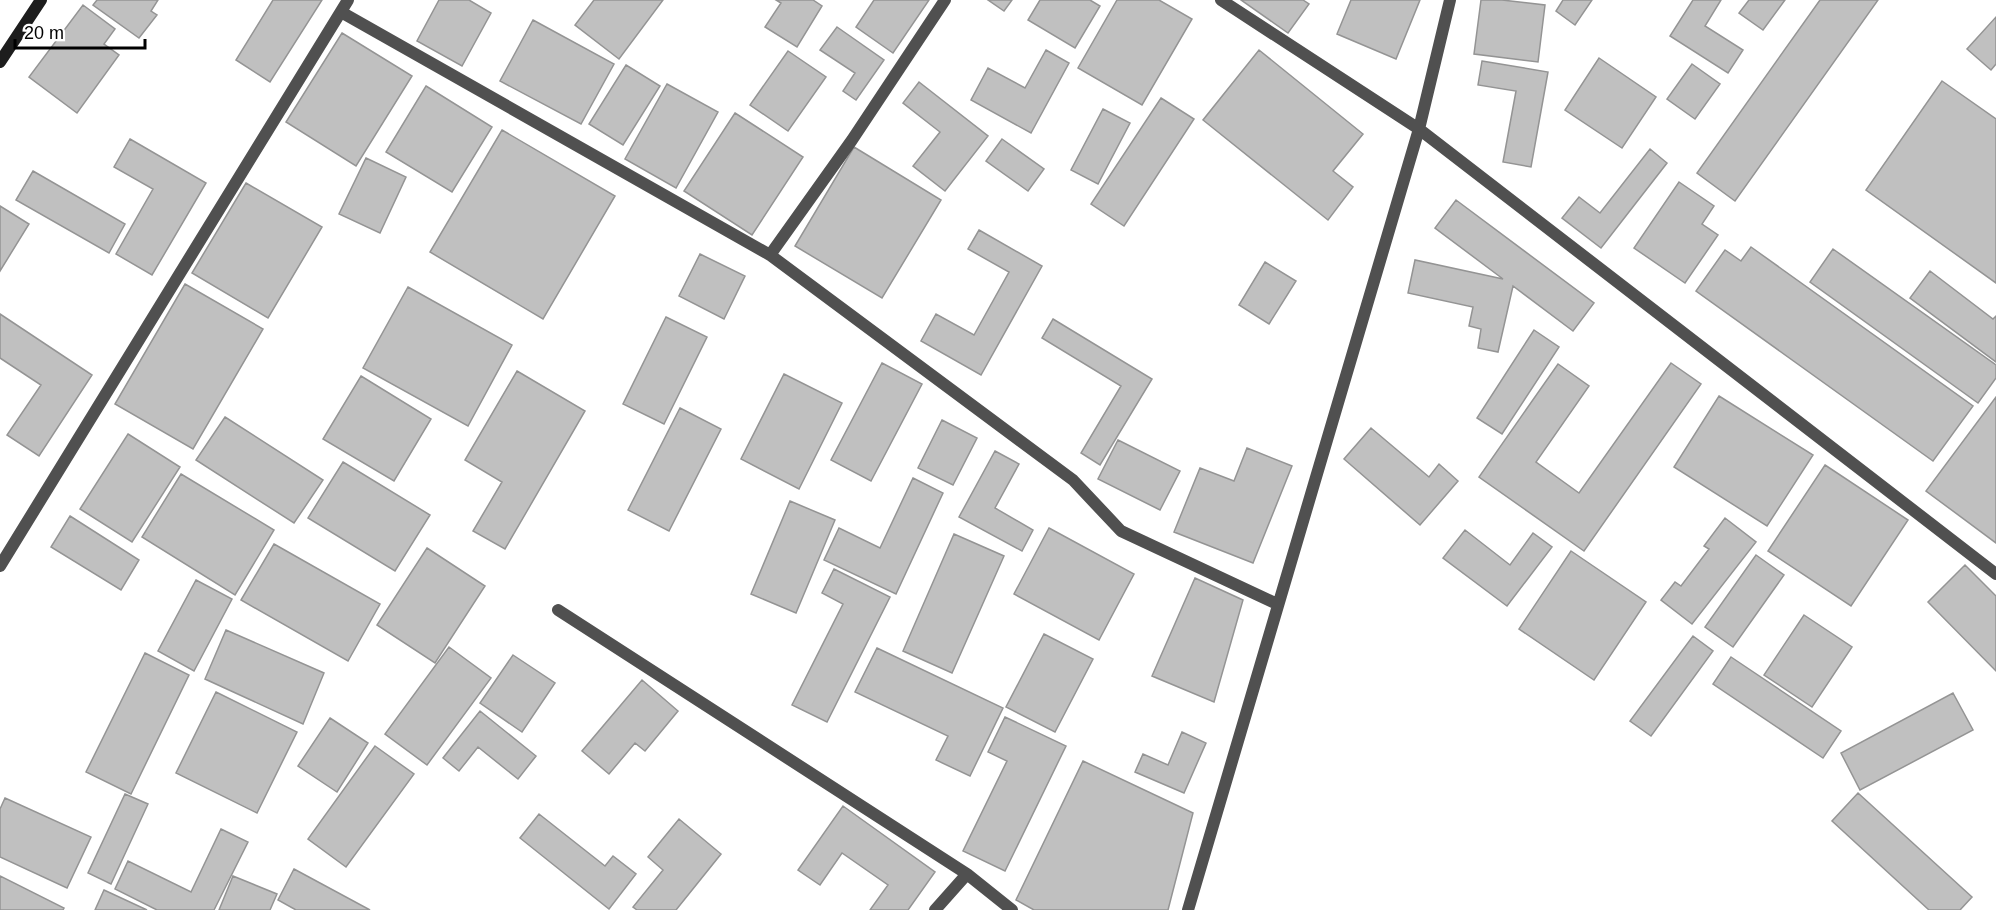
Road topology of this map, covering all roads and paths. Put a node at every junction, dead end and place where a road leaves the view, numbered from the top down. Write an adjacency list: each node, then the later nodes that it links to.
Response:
1 (41, 0): 7 (main road)
2 (348, 0): 6 (street)
3 (945, 0): 9 (street)
4 (1221, 0): 8 (street)
5 (1450, 0): 8 (street)
6 (341, 12): 9 (street); 10 (street)
7 (0, 62)
8 (1419, 129): 11 (street); 12 (street)
9 (770, 255): 12 (street)
10 (0, 566)
11 (1996, 574)
12 (1277, 604): 17 (street)
13 (558, 610): 14 (street)
14 (967, 874): 15 (street); 16 (street)
15 (934, 910)
16 (1012, 910)
17 (1188, 910)

